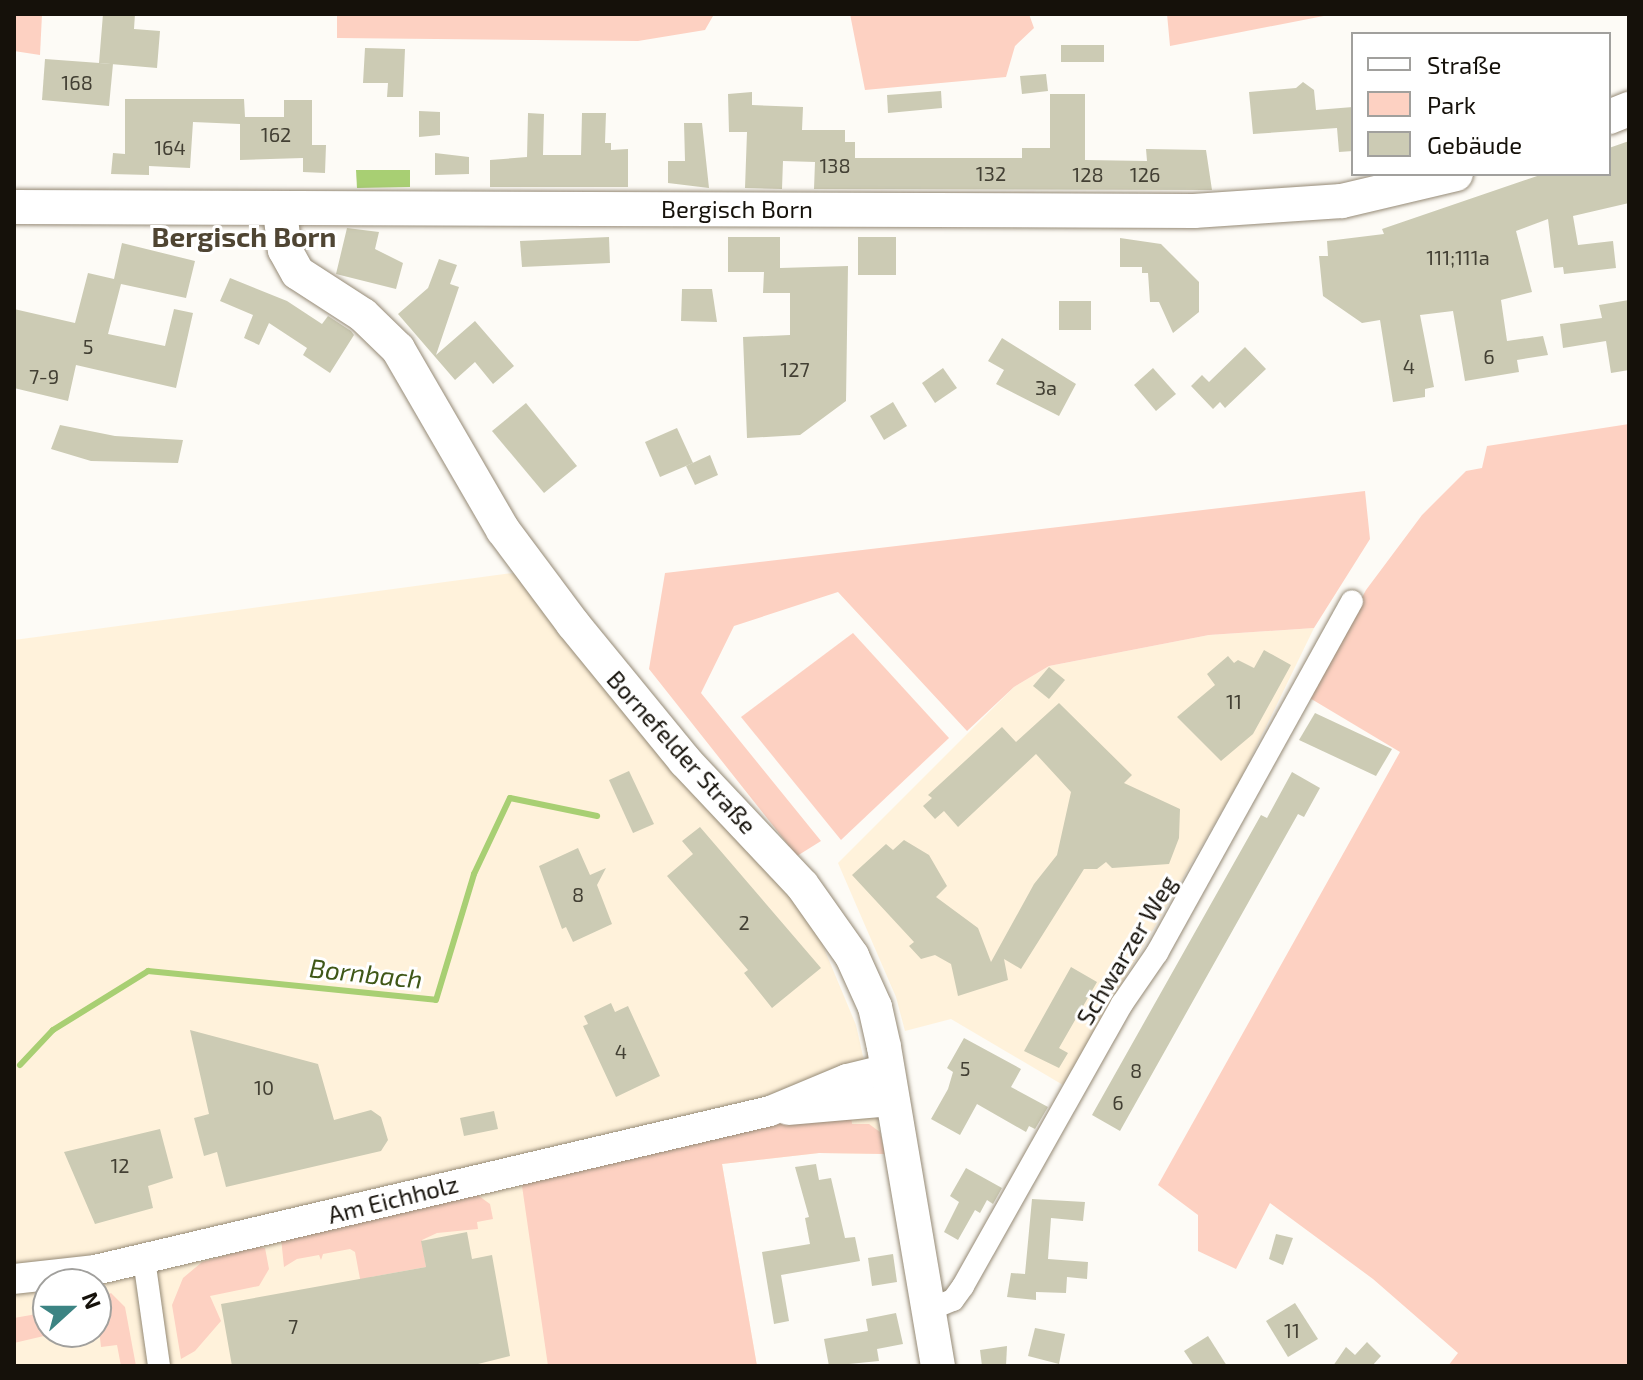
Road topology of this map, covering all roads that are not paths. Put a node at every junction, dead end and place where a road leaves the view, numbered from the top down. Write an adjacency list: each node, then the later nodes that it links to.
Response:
1 (1448, 176): 3 (main road, Bergisch Born)
2 (14, 207): 3 (main road, Bergisch Born)
3 (280, 211): 5 (main road, Bornefelder Straße)
4 (1352, 601): 8 (street, Schwarzer Weg)
5 (891, 1085): 6 (main road, Am Eichholz); 8 (main road, Bornefelder Straße)
6 (144, 1259): 7 (main road, Am Eichholz); 9 (street)
7 (14, 1279)
8 (928, 1310): 10 (main road, Bornefelder Straße)
9 (159, 1366)
10 (938, 1366)

